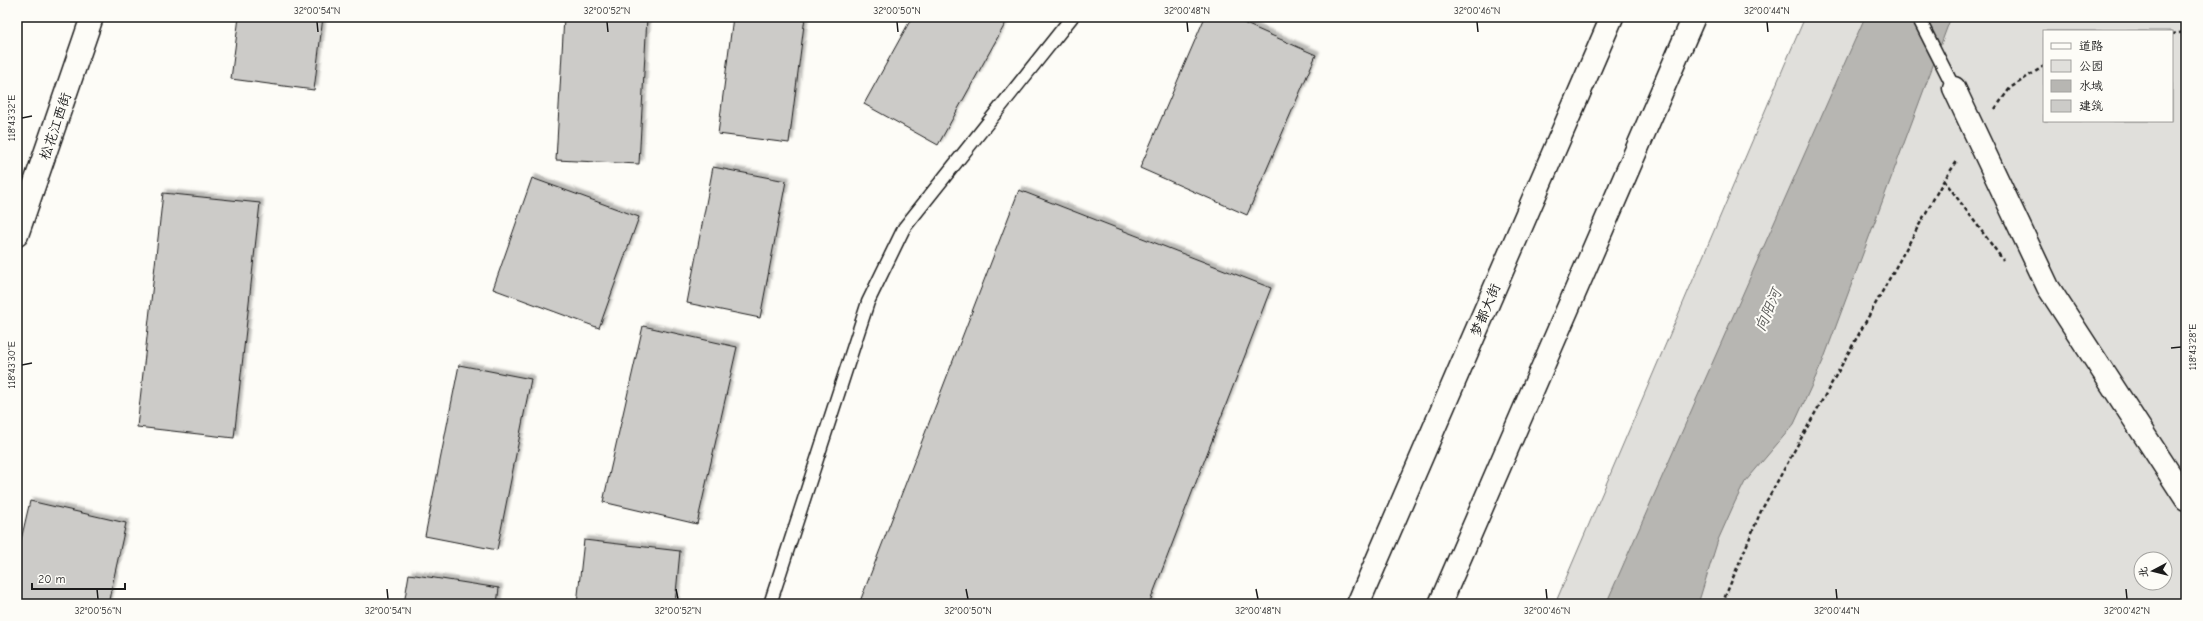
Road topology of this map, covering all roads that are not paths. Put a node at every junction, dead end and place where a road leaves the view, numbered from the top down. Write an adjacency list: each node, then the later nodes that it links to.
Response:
1 (92, 17): 7 (main road, 松花江西街)
2 (1072, 17): 9 (lane)
3 (1694, 17): 11 (main road)
4 (1918, 17): 6 (lane)
5 (1607, 19): 10 (main road, 梦都大街)
6 (1954, 88): 8 (main road)
7 (17, 235)
8 (2186, 499)
9 (770, 604)
10 (1358, 604)
11 (1440, 604)

